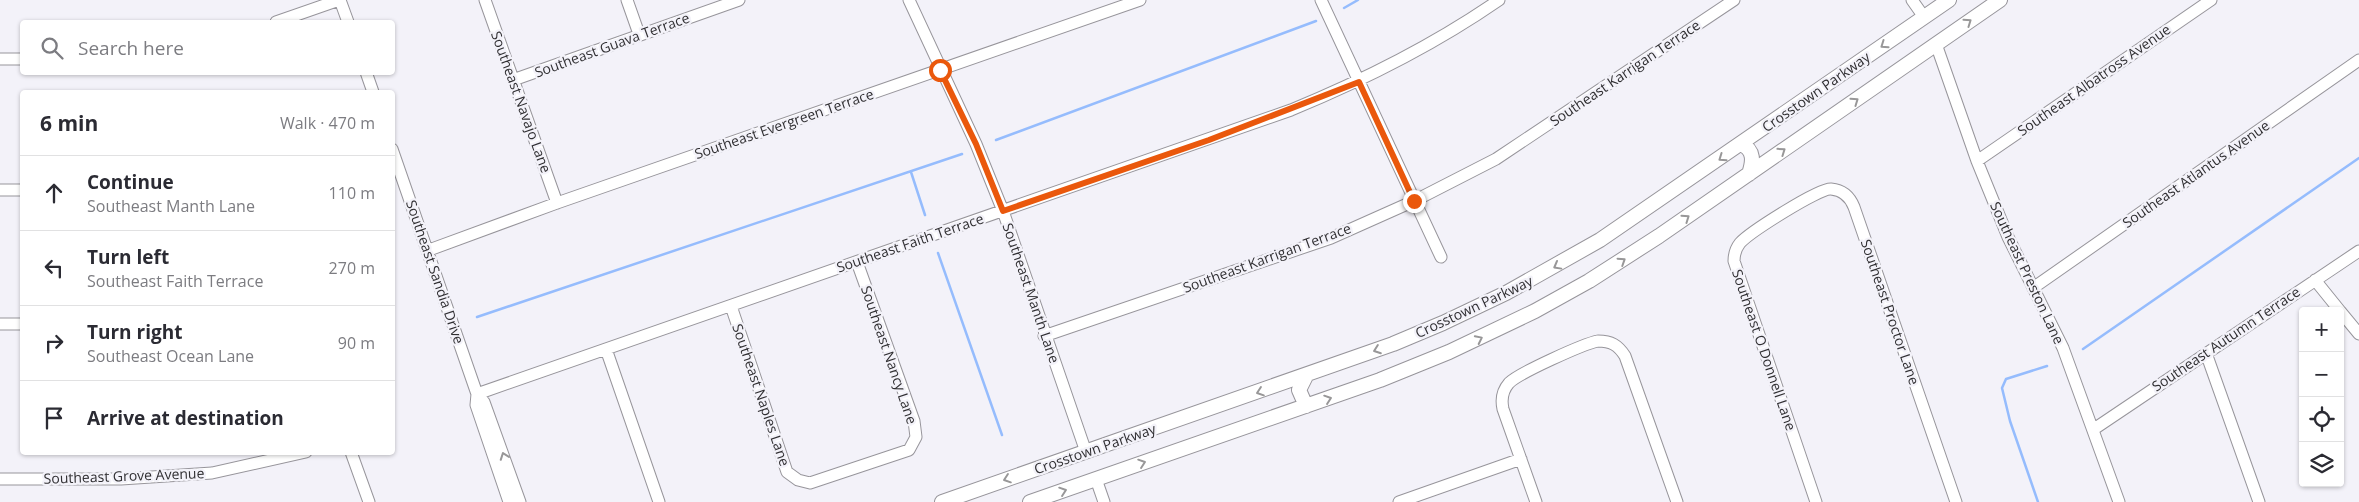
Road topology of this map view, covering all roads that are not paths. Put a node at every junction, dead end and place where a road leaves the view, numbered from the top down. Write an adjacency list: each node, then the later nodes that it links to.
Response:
1 (340, 0): 15 (street); 16 (street)
2 (485, 0): 24 (street, Southeast Navajo Lane)
3 (627, 0): 17 (street)
4 (739, 0): 17 (street, Southeast Guava Terrace)
5 (909, 0): 22 (street, Southeast Manth Lane)
6 (1140, 0): 22 (street, Southeast Evergreen Terrace)
7 (1321, 0): 25 (street)
8 (1499, 0): 25 (street, Southeast Faith Terrace)
9 (1734, 0): 33 (street, Southeast Karrigan Terrace)
10 (1912, 0): 14 (street)
11 (1949, 0): 14 (main road, Crosstown Parkway)
12 (2000, 0): 18 (main road, Crosstown Parkway, one-way to 12)
13 (2211, 0): 29 (street, Southeast Albatross Avenue)
14 (1924, 17): 27 (main road, Crosstown Parkway, one-way to 27)
15 (282, 20)
16 (347, 20)
17 (639, 34): 24 (street, Southeast Guava Terrace)
18 (1936, 44): 29 (street, Southeast Preston Lane); 30 (main road, Crosstown Parkway, one-way to 18)
19 (0, 59): 20 (street)
20 (20, 59)
21 (2359, 60): 42 (street, Southeast Atlantus Avenue)
22 (940, 70): 34 (street, Southeast Evergreen Terrace); 35 (street, Southeast Manth Lane)
23 (367, 75): 26 (street)
24 (513, 80): 34 (street, Southeast Navajo Lane)
25 (1359, 82): 33 (street); 35 (street, Southeast Faith Terrace)
26 (371, 90)
27 (1741, 144): 30 (main road); 52 (main road, Crosstown Parkway, one-way to 52)
28 (395, 157): 37 (street, Southeast Sandia Drive)
29 (1977, 161): 42 (street, Southeast Preston Lane)
30 (1748, 174): 54 (main road, Crosstown Parkway, one-way to 30)
31 (0, 190): 32 (street)
32 (20, 190)
33 (1414, 201): 39 (street); 49 (street, Southeast Karrigan Terrace)
34 (557, 203): 37 (street, Southeast Evergreen Terrace)
35 (1003, 211): 40 (street, Southeast Faith Terrace); 49 (street, Southeast Manth Lane)
36 (1780, 216): 73 (street, Southeast O Donnell Lane); 74 (street, Southeast Proctor Lane)
37 (429, 250): 53 (street, Southeast Sandia Drive)
38 (2359, 251): 41 (street, Southeast Autumn Terrace)
39 (1441, 257)
40 (856, 262): 43 (street, Southeast Faith Terrace); 62 (street, Southeast Nancy Lane)
41 (2315, 280): 44 (street); 51 (street, Southeast Autumn Terrace)
42 (2033, 288): 55 (street, Southeast Preston Lane)
43 (731, 306): 50 (street, Southeast Faith Terrace); 62 (street, Southeast Naples Lane)
44 (2337, 307)
45 (2344, 316): 48 (street)
46 (0, 324): 47 (street)
47 (20, 324)
48 (2359, 334)
49 (1044, 336): 56 (street, Southeast Manth Lane)
50 (606, 349): 53 (street, Southeast Faith Terrace); 66 (street)
51 (2206, 353): 55 (street, Southeast Autumn Terrace); 76 (street)
52 (1306, 376): 54 (main road); 56 (main road, Crosstown Parkway, one-way to 56)
53 (477, 394): 64 (street, Southeast Sandia Drive); 65 (street, Southeast Sandia Drive, one-way to 53)
54 (1306, 406): 61 (main road, Crosstown Parkway, one-way to 54)
55 (2094, 429): 75 (street, Southeast Preston Lane)
56 (1086, 452): 67 (main road, Crosstown Parkway, one-way to 67)
57 (293, 455): 60 (street, Southeast Grove Avenue)
58 (351, 455): 63 (street)
59 (1520, 459): 70 (street); 71 (street); 72 (street)
60 (0, 479)
61 (1096, 479): 68 (main road, Crosstown Parkway, one-way to 61); 69 (street)
62 (798, 480)
63 (369, 502)
64 (509, 502)
65 (520, 502)
66 (659, 502)
67 (942, 502)
68 (1030, 502)
69 (1104, 502)
70 (1399, 502)
71 (1536, 502)
72 (1677, 502)
73 (1816, 502)
74 (1956, 502)
75 (2119, 502)
76 (2259, 502)

